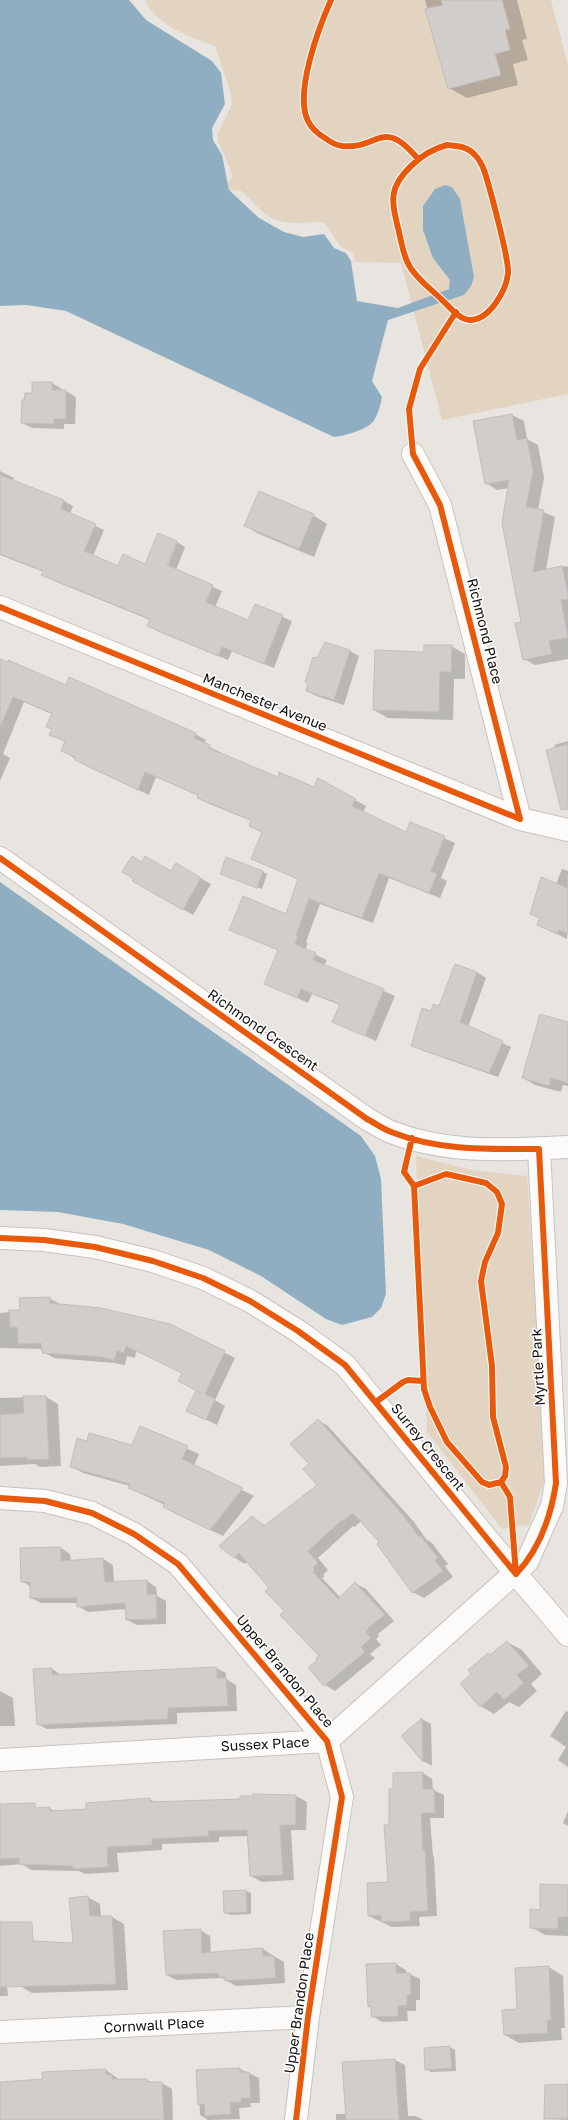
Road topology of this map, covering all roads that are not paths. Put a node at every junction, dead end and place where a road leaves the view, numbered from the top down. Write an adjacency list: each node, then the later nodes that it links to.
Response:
1 (413, 454): 3 (street, Richmond Place)
2 (0, 607): 3 (street, Manchester Avenue)
3 (520, 819): 4 (street, Manchester Avenue)
4 (568, 830)
5 (0, 858): 7 (street, Richmond Crescent)
6 (568, 1147): 7 (street, Richmond Crescent)
7 (539, 1148): 10 (street, Myrtle Park)
8 (0, 1238): 10 (street, Surrey Crescent)
9 (0, 1498): 12 (street, Upper Brandon Place)
10 (516, 1574): 11 (street, Surrey Crescent); 12 (street, Sussex Place)
11 (568, 1635)
12 (327, 1741): 13 (street, Sussex Place); 14 (street, Upper Brandon Place)
13 (0, 1760)
14 (308, 2017): 15 (street, Cornwall Place); 16 (street, Upper Brandon Place)
15 (0, 2032)
16 (296, 2120)

